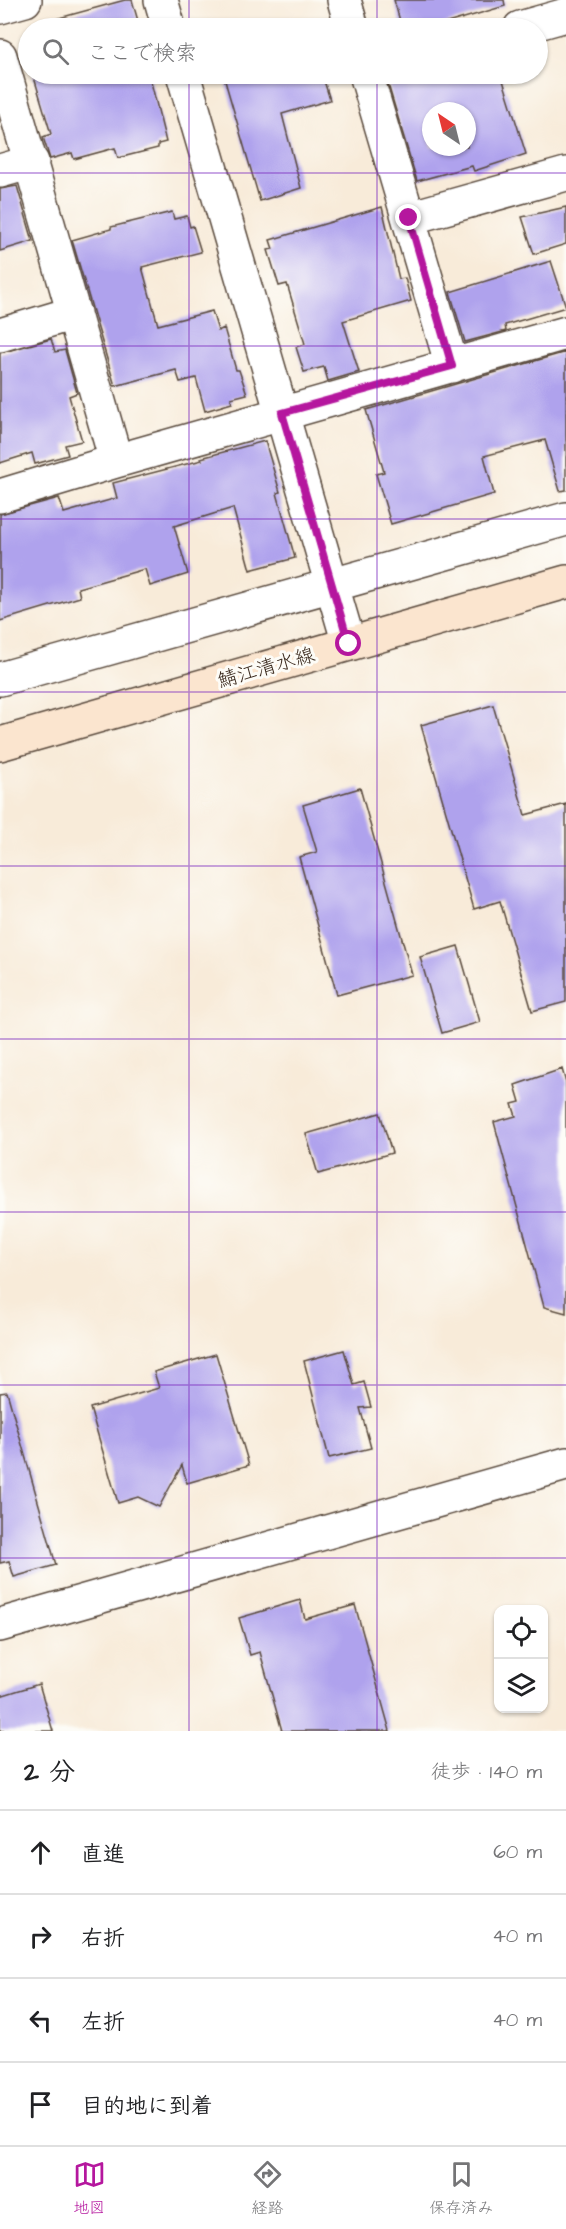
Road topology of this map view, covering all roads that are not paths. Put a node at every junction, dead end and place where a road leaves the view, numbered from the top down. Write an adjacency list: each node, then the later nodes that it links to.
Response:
1 (25, 0): 4 (street)
2 (161, 0): 6 (street)
3 (344, 0): 7 (street)
4 (0, 7)
5 (566, 15): 8 (street)
6 (166, 18)
7 (349, 18)
8 (548, 20)
9 (0, 56): 12 (street)
10 (186, 84): 20 (street)
11 (369, 84): 15 (street)
12 (32, 162): 13 (street); 16 (street)
13 (0, 171)
14 (566, 174): 15 (street)
15 (409, 218): 19 (street)
16 (74, 314): 18 (street); 21 (street)
17 (566, 333): 19 (street)
18 (0, 335)
19 (452, 366): 20 (street)
20 (282, 413): 21 (street); 25 (street)
21 (116, 461): 22 (street)
22 (0, 496)
23 (566, 519): 25 (street)
24 (566, 582): 26 (main road, 鯖江清水線)
25 (332, 585): 26 (street); 27 (street)
26 (349, 644): 28 (main road, 鯖江清水線)
27 (0, 679)
28 (0, 744)
29 (566, 1464): 30 (street)
30 (0, 1624)

